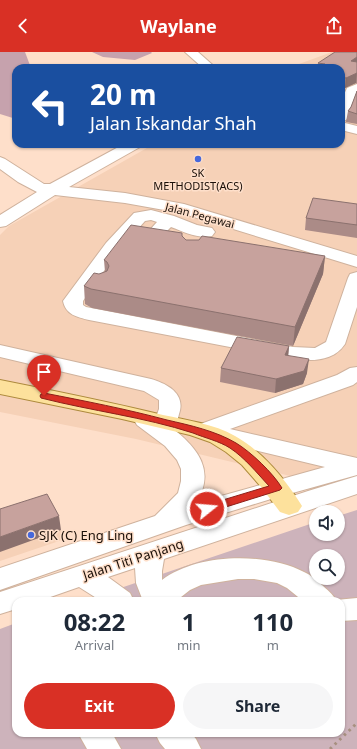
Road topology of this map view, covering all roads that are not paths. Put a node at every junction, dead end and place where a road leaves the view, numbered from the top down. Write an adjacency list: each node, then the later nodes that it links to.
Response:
1 (191, 52): 2 (street)
2 (205, 64)
3 (357, 88): 4 (street)
4 (345, 108)
5 (345, 127): 6 (street)
6 (357, 130)
7 (345, 138): 8 (street)
8 (357, 139)
9 (113, 148): 12 (street)
10 (127, 148): 12 (street)
11 (0, 162): 12 (street)
12 (45, 189): 13 (street); 15 (street); 16 (street, Jalan Pegawai)
13 (0, 212)
14 (216, 218): 16 (street, Jalan Pegawai); 17 (street); 19 (street, Jalan Pegawai)
15 (0, 222)
16 (159, 222): 17 (street); 20 (street)
17 (206, 232): 18 (street)
18 (195, 248)
19 (357, 262)
20 (357, 278)
21 (0, 351): 25 (street)
22 (357, 373): 25 (street)
23 (0, 387): 24 (main road)
24 (136, 415): 25 (main road); 29 (street)
25 (183, 427): 26 (street); 28 (main road)
26 (357, 467): 28 (street, Jalan Titi Panjang)
27 (357, 485): 28 (street, Jalan Titi Panjang)
28 (283, 497): 29 (street, Jalan Titi Panjang); 30 (street, Jalan Titi Panjang)
29 (163, 523): 32 (street, Jalan Titi Panjang)
30 (152, 552): 31 (street, Jalan Titi Panjang); 35 (street)
31 (81, 576): 33 (street, Jalan Titi Panjang); 34 (street)
32 (0, 579)
33 (18, 597)
34 (115, 597)
35 (155, 597)
36 (163, 597): 37 (street)
37 (317, 597)
38 (12, 599): 39 (street, Jalan Titi Panjang)
39 (0, 603)
40 (357, 609): 41 (street)
41 (345, 610)
42 (97, 737): 44 (street)
43 (174, 737): 45 (street)
44 (105, 749)
45 (185, 749)

